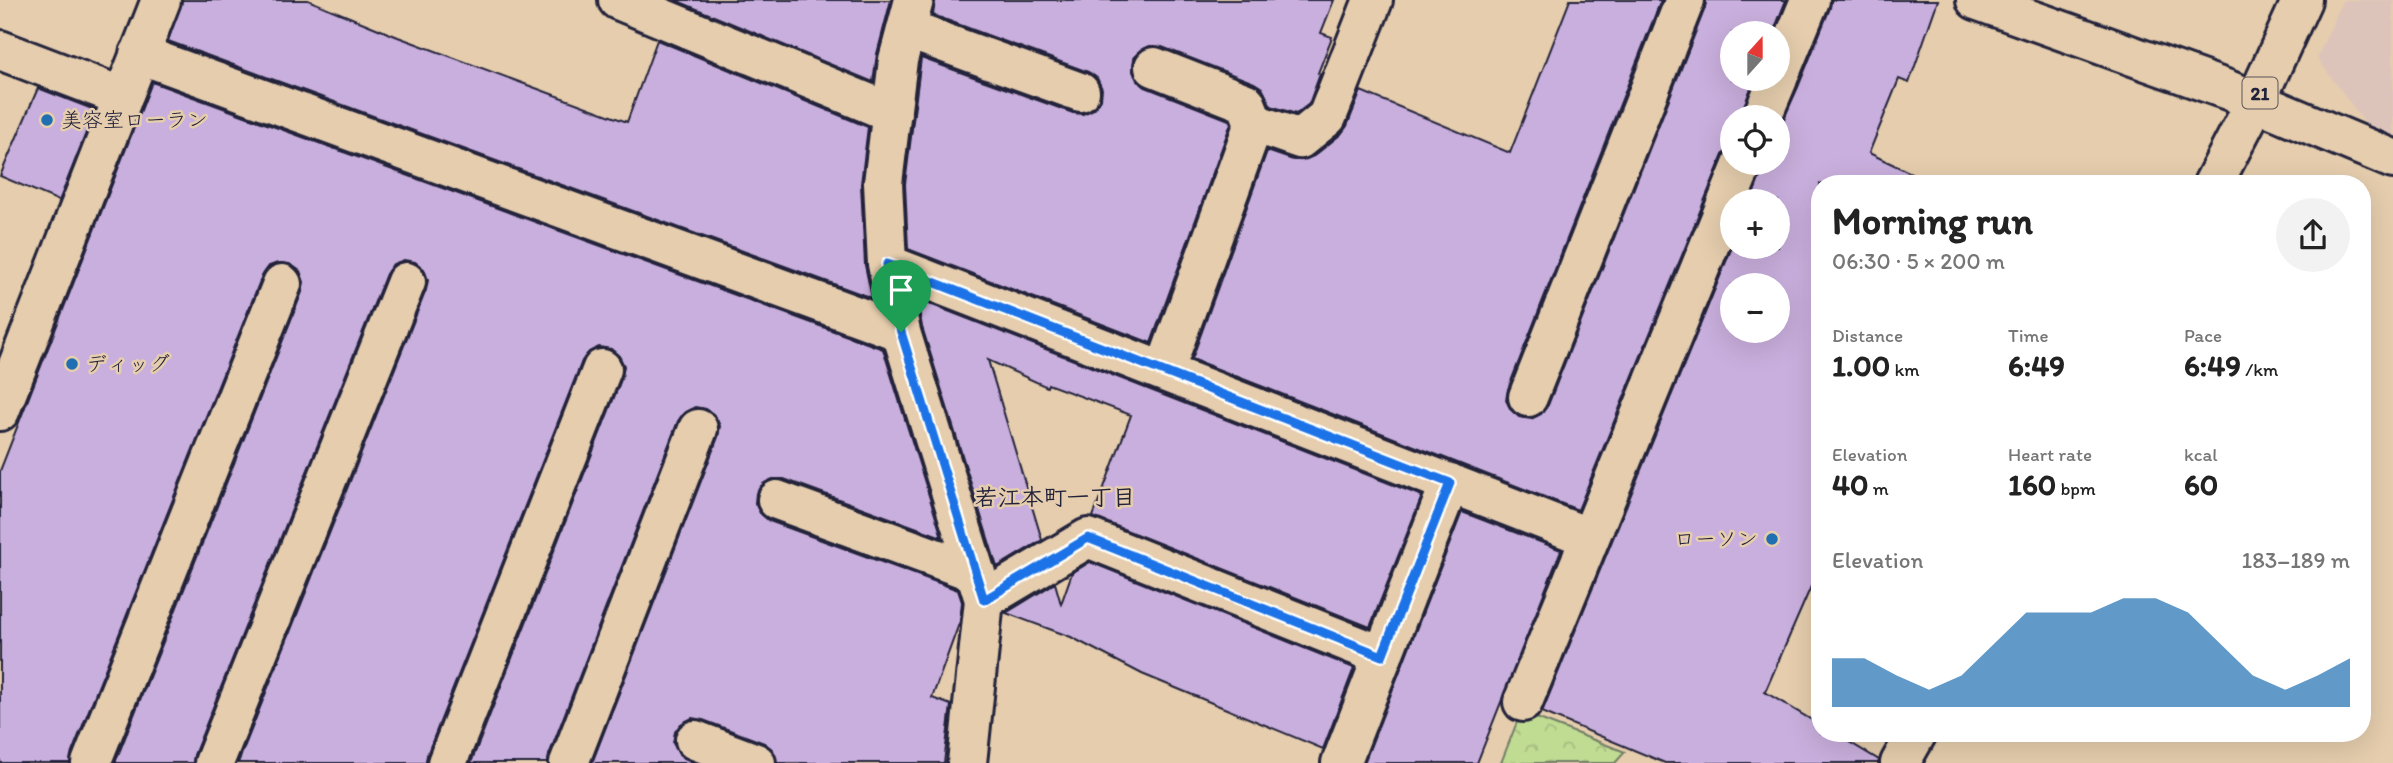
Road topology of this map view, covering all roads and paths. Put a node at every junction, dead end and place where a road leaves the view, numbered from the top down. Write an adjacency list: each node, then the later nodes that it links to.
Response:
1 (161, 0): 11 (street)
2 (618, 0): 16 (street)
3 (1373, 0): 17 (street)
4 (1685, 0): 27 (street)
5 (1810, 0): 9 (street)
6 (1976, 0): 15 (street)
7 (2302, 0): 15 (street, 21)
8 (910, 14): 13 (street); 16 (street)
9 (1790, 49)
10 (0, 50): 14 (street)
11 (139, 54): 14 (street); 24 (street)
12 (1154, 67): 17 (street)
13 (1080, 92)
14 (123, 97): 28 (street)
15 (2256, 101): 18 (street); 20 (street, 21)
16 (892, 113): 21 (street)
17 (1254, 123): 26 (street)
18 (2393, 159)
19 (1738, 175): 32 (street)
20 (2218, 175)
21 (887, 264): 24 (street); 26 (street)
22 (406, 282): 39 (street)
23 (282, 284): 38 (street)
24 (901, 332): 33 (street)
25 (602, 369): 40 (street)
26 (1164, 372): 30 (street)
27 (1528, 397)
28 (0, 411)
29 (698, 429): 41 (street)
30 (1450, 483): 32 (street); 34 (street)
31 (778, 500): 33 (street)
32 (1590, 538): 35 (street)
33 (980, 586): 34 (street); 43 (street)
34 (1382, 656): 44 (street)
35 (1523, 702)
36 (695, 740): 42 (street)
37 (1912, 742): 45 (street)
38 (91, 763)
39 (214, 763)
40 (447, 763)
41 (569, 763)
42 (756, 763)
43 (967, 763)
44 (1341, 763)
45 (1900, 763)

